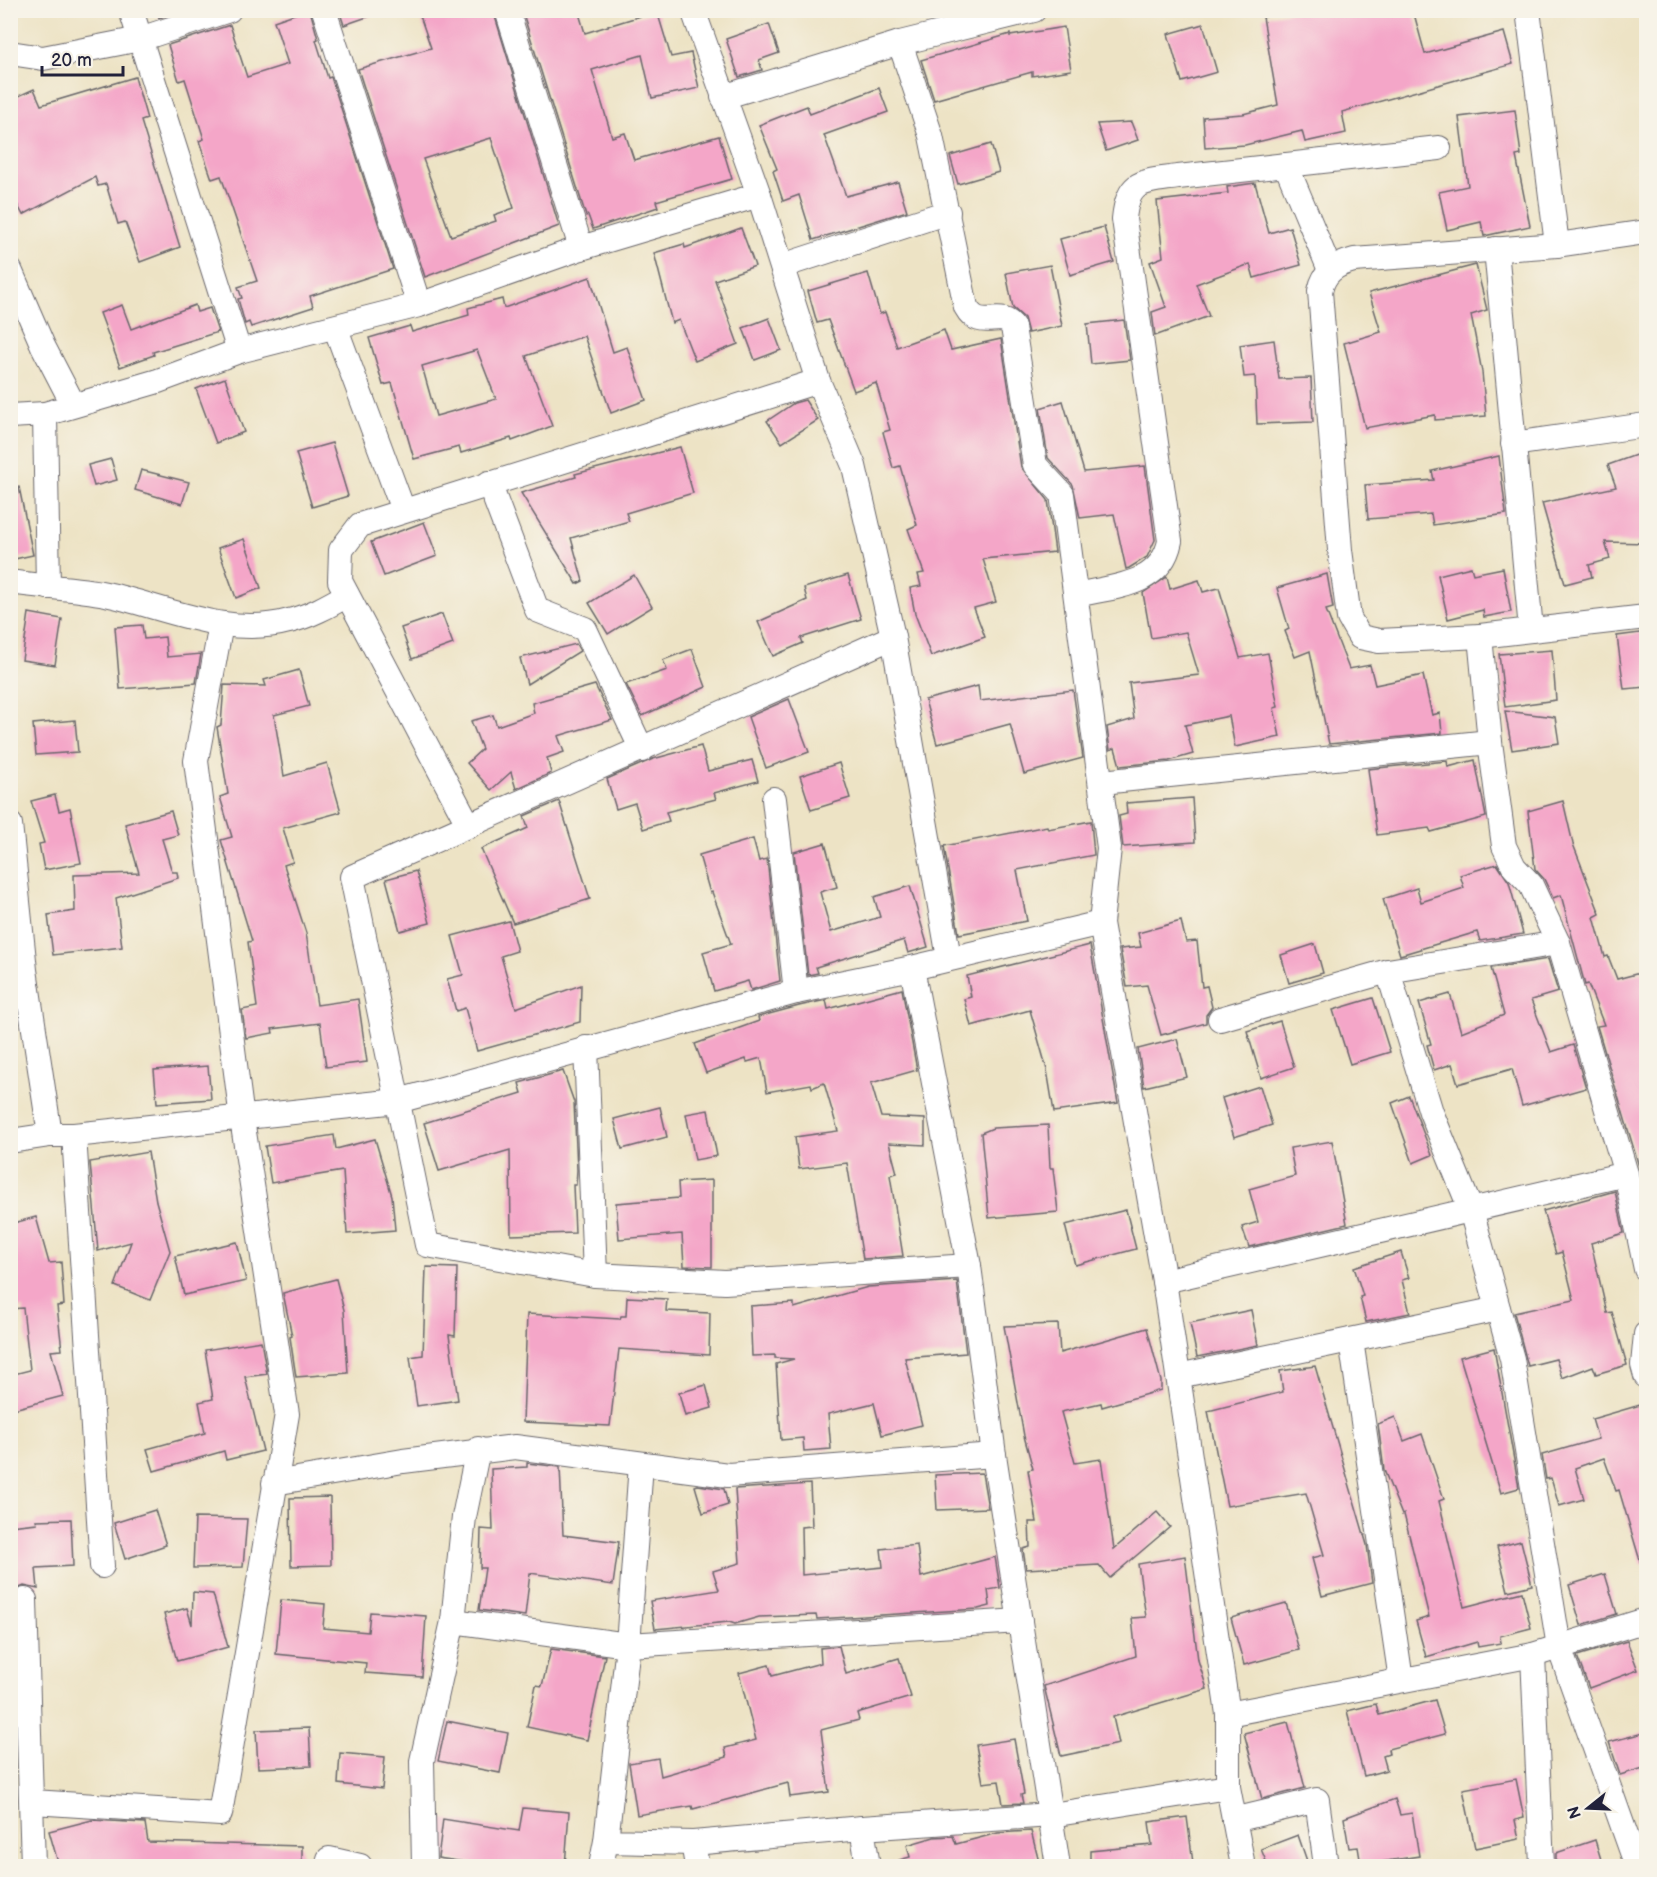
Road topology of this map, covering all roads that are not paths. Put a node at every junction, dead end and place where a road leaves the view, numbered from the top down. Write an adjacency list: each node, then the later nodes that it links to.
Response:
1 (131, 10): 8 (street)
2 (229, 10): 8 (street)
3 (324, 10): 23 (street)
4 (507, 10): 18 (street)
5 (693, 10): 11 (street)
6 (1034, 10): 9 (street)
7 (1528, 10): 17 (street)
8 (140, 39): 10 (street); 25 (street)
9 (900, 43): 11 (street); 15 (street)
10 (10, 53)
11 (723, 97): 14 (street)
12 (1439, 148): 13 (street)
13 (1286, 165): 22 (street); 37 (street)
14 (759, 195): 18 (street); 20 (street)
15 (948, 212): 20 (street); 37 (street)
16 (1647, 232): 17 (street)
17 (1557, 245): 19 (street)
18 (581, 248): 23 (street)
19 (1496, 249): 22 (street); 31 (street)
20 (782, 266): 26 (street)
21 (10, 270): 27 (street)
22 (1330, 270): 41 (street)
23 (419, 305): 24 (street)
24 (336, 329): 25 (street); 33 (street)
25 (239, 351): 27 (street)
26 (818, 381): 32 (street); 42 (street)
27 (73, 404): 28 (street)
28 (45, 414): 29 (street); 34 (street)
29 (10, 416)
30 (1647, 425): 31 (street)
31 (1512, 444): 40 (street)
32 (489, 483): 33 (street); 44 (street)
33 (403, 510): 36 (street)
34 (48, 586): 35 (street); 39 (street)
35 (11, 588)
36 (347, 595): 39 (street); 48 (street)
37 (1076, 595): 45 (street)
38 (1647, 617): 40 (street)
39 (221, 624): 59 (street)
40 (1532, 630): 41 (street)
41 (1480, 636): 43 (street)
42 (893, 637): 44 (street); 52 (street)
43 (1490, 742): 45 (street); 51 (street)
44 (642, 750): 48 (street)
45 (1102, 782): 50 (street)
46 (774, 798): 55 (street)
47 (10, 825): 49 (street)
48 (469, 826): 58 (street)
49 (13, 891): 60 (street)
50 (1101, 923): 52 (street); 67 (street)
51 (1558, 942): 54 (street); 62 (street)
52 (948, 957): 53 (street)
53 (912, 968): 55 (street); 64 (street)
54 (1388, 971): 56 (street); 63 (street)
55 (796, 992): 57 (street)
56 (1220, 1019)
57 (585, 1048): 58 (street); 66 (street)
58 (398, 1101): 59 (street); 66 (street)
59 (242, 1119): 60 (street); 76 (street)
60 (62, 1135): 61 (street); 77 (street)
61 (10, 1141)
62 (1626, 1174): 63 (street); 65 (street)
63 (1471, 1210): 67 (street); 68 (street)
64 (969, 1266): 66 (street); 74 (street)
65 (1647, 1269)
66 (595, 1275)
67 (1164, 1281): 71 (street)
68 (1498, 1309): 70 (street); 83 (street)
69 (1647, 1334): 72 (street)
70 (1351, 1340): 71 (street); 85 (street)
71 (1178, 1376): 86 (street)
72 (1647, 1376)
73 (478, 1449): 75 (street); 76 (street); 80 (street)
74 (994, 1455): 75 (street); 81 (street)
75 (641, 1464): 82 (street)
76 (274, 1483): 88 (street)
77 (102, 1566)
78 (25, 1600): 88 (street)
79 (1647, 1620): 83 (street)
80 (453, 1621): 82 (street); 97 (street)
81 (1020, 1622): 82 (street); 89 (street)
82 (628, 1645): 92 (street)
83 (1559, 1647): 84 (street); 105 (street)
84 (1533, 1655): 85 (street); 104 (street)
85 (1401, 1680): 86 (street)
86 (1228, 1714): 87 (street)
87 (1228, 1787): 89 (street); 90 (street)
88 (33, 1802): 94 (street)
89 (1051, 1815): 91 (street); 101 (street)
90 (1234, 1820): 102 (street); 103 (street)
91 (862, 1828): 93 (street); 100 (street)
92 (606, 1840): 93 (street); 98 (street)
93 (693, 1843): 99 (street)
94 (33, 1866)
95 (327, 1866): 96 (street)
96 (360, 1866)
97 (424, 1866)
98 (601, 1866)
99 (697, 1866)
100 (868, 1866)
101 (1058, 1866)
102 (1243, 1866)
103 (1326, 1866)
104 (1542, 1866)
105 (1637, 1866)

